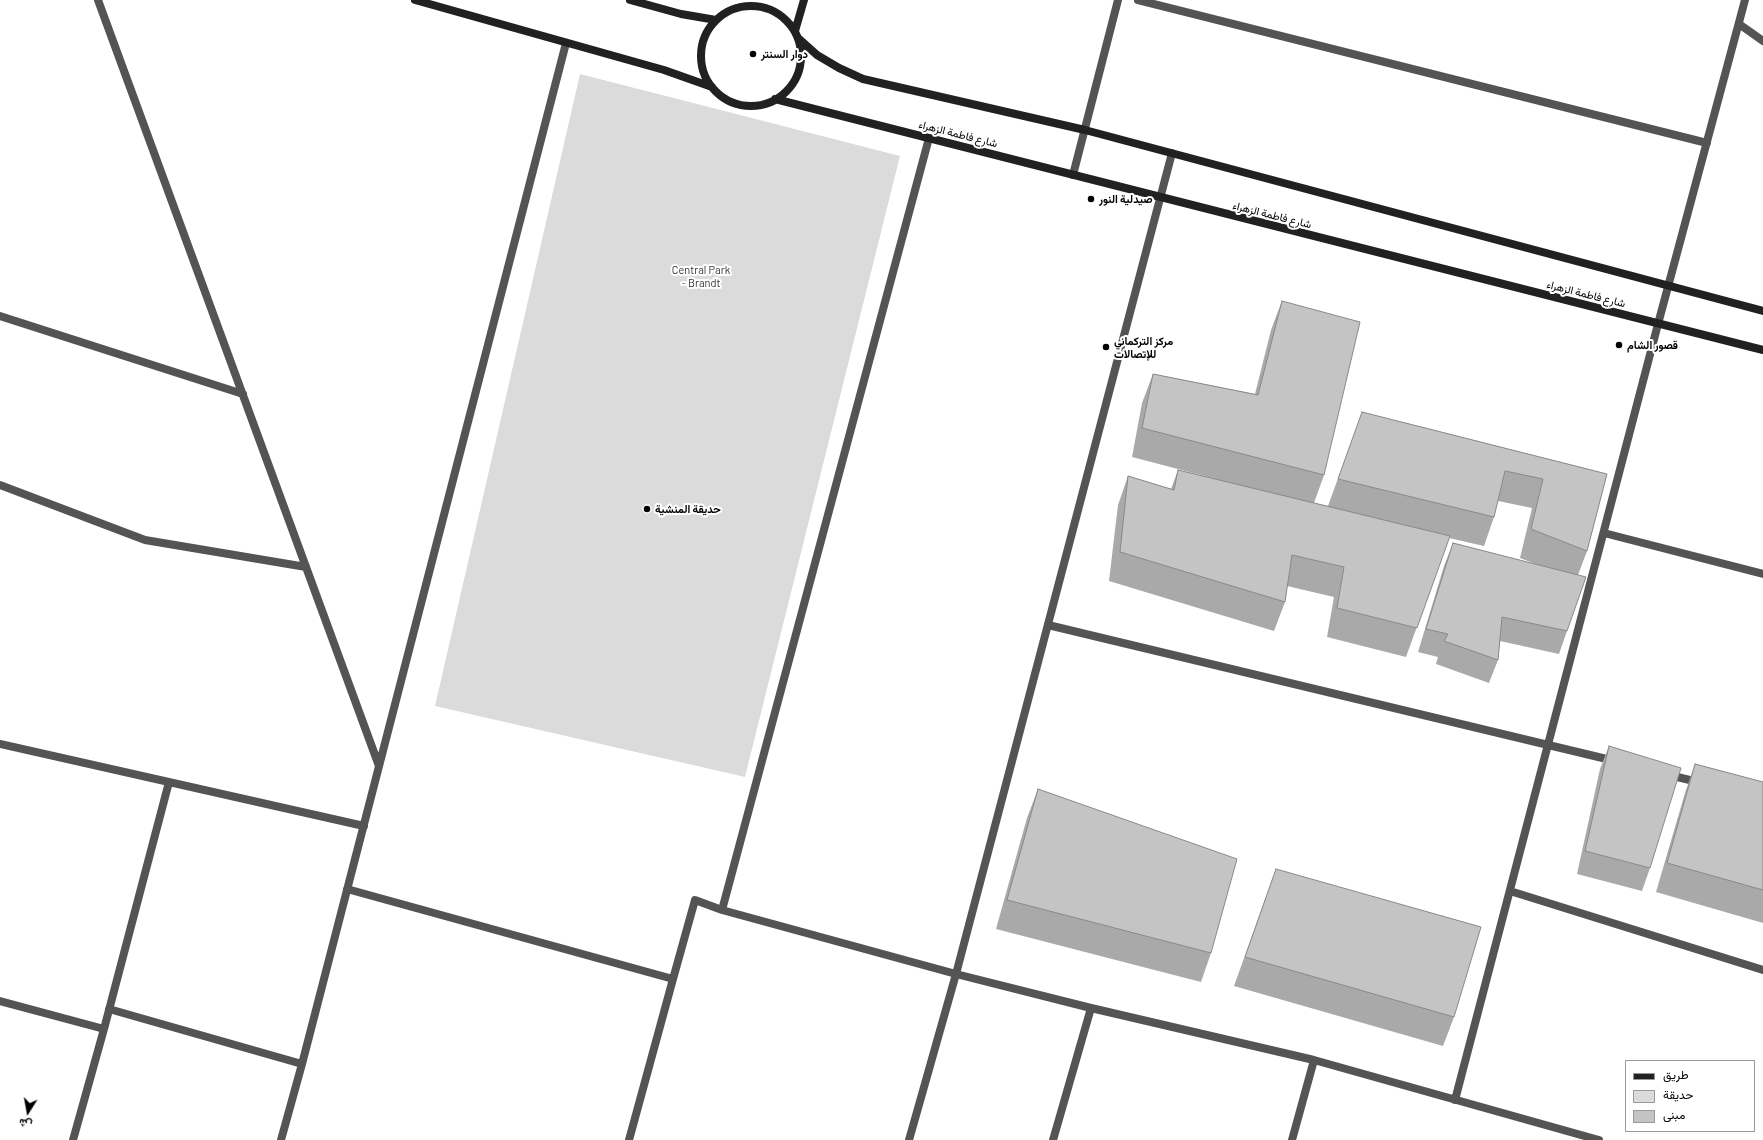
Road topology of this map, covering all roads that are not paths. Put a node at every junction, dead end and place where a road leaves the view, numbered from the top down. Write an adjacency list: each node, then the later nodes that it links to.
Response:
1 (98, 0): 27 (street)
2 (415, 0): 13 (main road)
3 (630, 0): 9 (main road)
4 (804, 0): 11 (main road)
5 (1118, 0): 16 (street)
6 (1138, 0): 18 (street)
7 (1745, 0): 10 (street)
8 (760, 3): 9 (main road); 11 (main road)
9 (716, 20): 14 (main road)
10 (1739, 24): 12 (street); 18 (street)
11 (796, 35): 15 (main road); 16 (main road)
12 (1763, 41)
13 (566, 43): 14 (main road); 36 (street)
14 (712, 87): 15 (main road)
15 (775, 99): 17 (main road, شارع فاطمة الزهراء)
16 (1085, 130): 19 (main road); 20 (street)
17 (928, 138): 20 (main road, شارع فاطمة الزهراء); 43 (street)
18 (1707, 143): 22 (street)
19 (1172, 154): 21 (street); 22 (main road)
20 (1073, 175): 21 (main road, شارع فاطمة الزهراء)
21 (1160, 198): 25 (main road, شارع فاطمة الزهراء); 32 (street)
22 (1668, 287): 23 (main road); 25 (street)
23 (1763, 311)
24 (0, 316): 27 (street)
25 (1658, 324): 26 (main road, شارع فاطمة الزهراء); 29 (street)
26 (1763, 350)
27 (243, 394): 30 (street)
28 (0, 485): 30 (street)
29 (1604, 533): 31 (street); 34 (street)
30 (306, 567): 36 (street)
31 (1763, 574)
32 (1048, 625): 34 (street); 45 (street)
33 (0, 744): 38 (street)
34 (1548, 744): 35 (street); 42 (street)
35 (1625, 764)
36 (379, 766): 40 (street)
37 (1663, 774): 39 (street)
38 (168, 782): 40 (street); 49 (street)
39 (1709, 785)
40 (364, 826): 41 (street)
41 (347, 889): 46 (street); 52 (street)
42 (1510, 891): 44 (street); 53 (street)
43 (722, 910): 45 (street); 46 (street)
44 (1763, 970)
45 (956, 974): 48 (street); 57 (street)
46 (673, 979): 56 (street)
47 (0, 1001): 50 (street)
48 (1091, 1008): 51 (street); 58 (street)
49 (109, 1009): 50 (street); 52 (street)
50 (104, 1029): 54 (street)
51 (1314, 1060): 53 (street); 59 (street)
52 (302, 1064): 55 (street)
53 (1455, 1100): 60 (street)
54 (73, 1140)
55 (281, 1140)
56 (629, 1140)
57 (909, 1140)
58 (1053, 1140)
59 (1292, 1140)
60 (1599, 1140)

